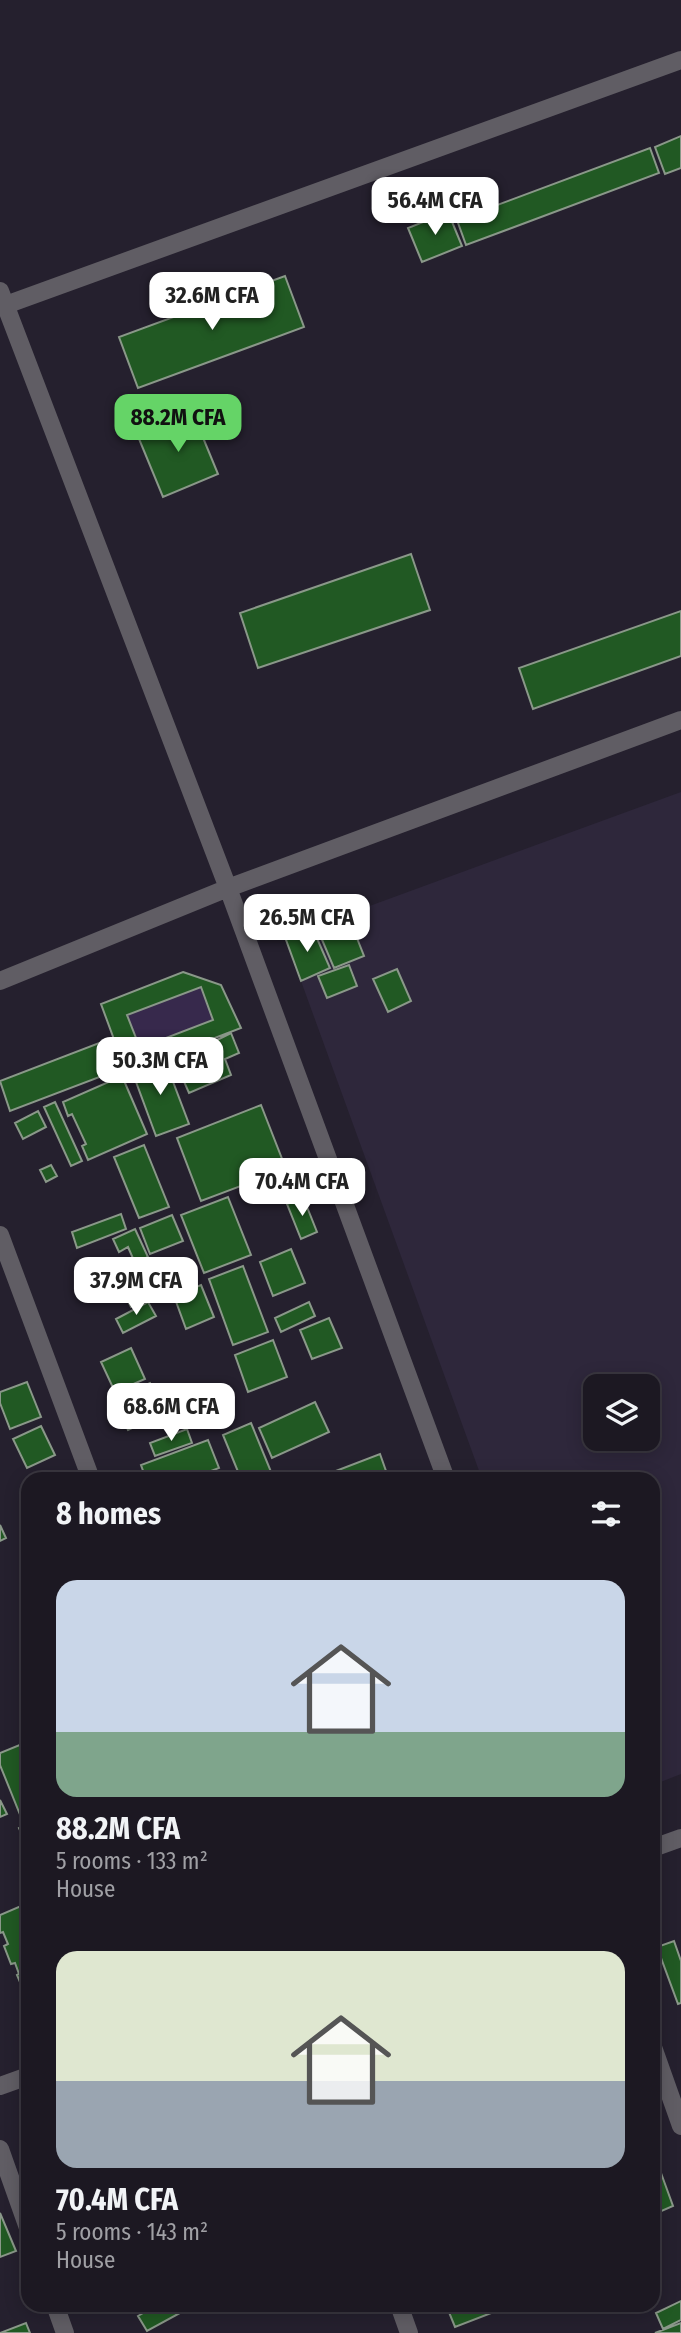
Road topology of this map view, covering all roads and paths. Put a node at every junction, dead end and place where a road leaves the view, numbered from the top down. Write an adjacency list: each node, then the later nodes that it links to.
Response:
1 (681, 60): 2 (street)
2 (2, 301): 4 (street)
3 (681, 720): 4 (street)
4 (228, 888): 5 (street); 8 (street)
5 (0, 981)
6 (0, 1235): 7 (street)
7 (88, 1472)
8 (443, 1472)
9 (681, 1838): 10 (street)
10 (660, 1846)
11 (660, 2067): 14 (street)
12 (21, 2078): 13 (street)
13 (0, 2086)
14 (681, 2126)
15 (0, 2149): 16 (street)
16 (21, 2208)
17 (58, 2312): 19 (street)
18 (402, 2312): 20 (street)
19 (65, 2333)
20 (409, 2333)

